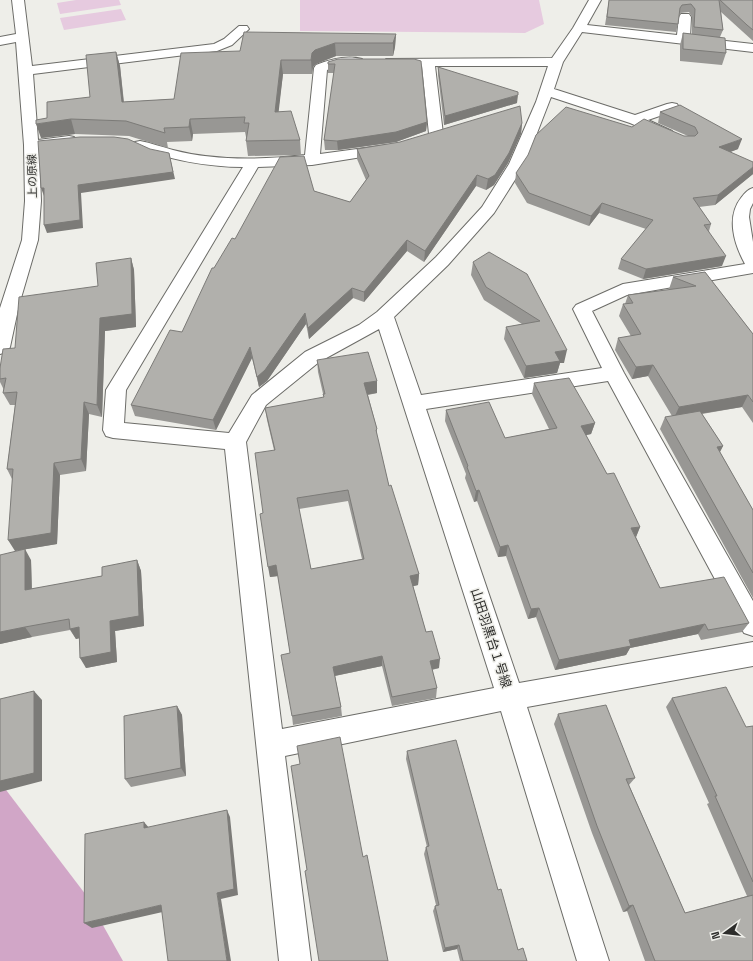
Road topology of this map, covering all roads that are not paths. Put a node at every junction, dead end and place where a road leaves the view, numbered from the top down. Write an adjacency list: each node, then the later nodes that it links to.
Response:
1 (18, 0): 6 (street, 上の原線)
2 (595, 0): 4 (street)
3 (685, 17): 7 (street)
4 (579, 28): 7 (street); 13 (street)
5 (243, 29): 14 (street)
6 (22, 37): 8 (street); 14 (street, 上の原線)
7 (683, 40): 9 (street)
8 (0, 41)
9 (753, 48)
10 (367, 62): 27 (street)
11 (382, 62): 12 (street)
12 (428, 62): 13 (street); 20 (street)
13 (556, 62): 15 (street)
14 (26, 71): 25 (street, 上の原線)
15 (544, 97): 16 (street); 18 (street); 32 (street)
16 (528, 107)
17 (672, 107): 18 (street)
18 (635, 120): 22 (street)
19 (451, 130): 20 (street)
20 (436, 134): 23 (street)
21 (83, 139): 25 (street)
22 (678, 139)
23 (421, 140)
24 (129, 141): 28 (street)
25 (31, 146): 33 (street, 上の原線)
26 (399, 147): 27 (street)
27 (312, 160): 28 (street)
28 (253, 163): 36 (street)
29 (753, 193): 30 (street)
30 (753, 262)
31 (753, 268): 34 (street)
32 (384, 316): 35 (street, 山田羽黒台１号線); 36 (street)
33 (0, 347)
34 (614, 373): 35 (street); 37 (street)
35 (414, 403): 39 (street, 山田羽黒台１号線)
36 (235, 442): 40 (street)
37 (753, 625)
38 (753, 654): 39 (street)
39 (510, 697): 40 (street); 42 (street, 山田羽黒台１号線)
40 (270, 746): 41 (street)
41 (295, 961)
42 (593, 961)

